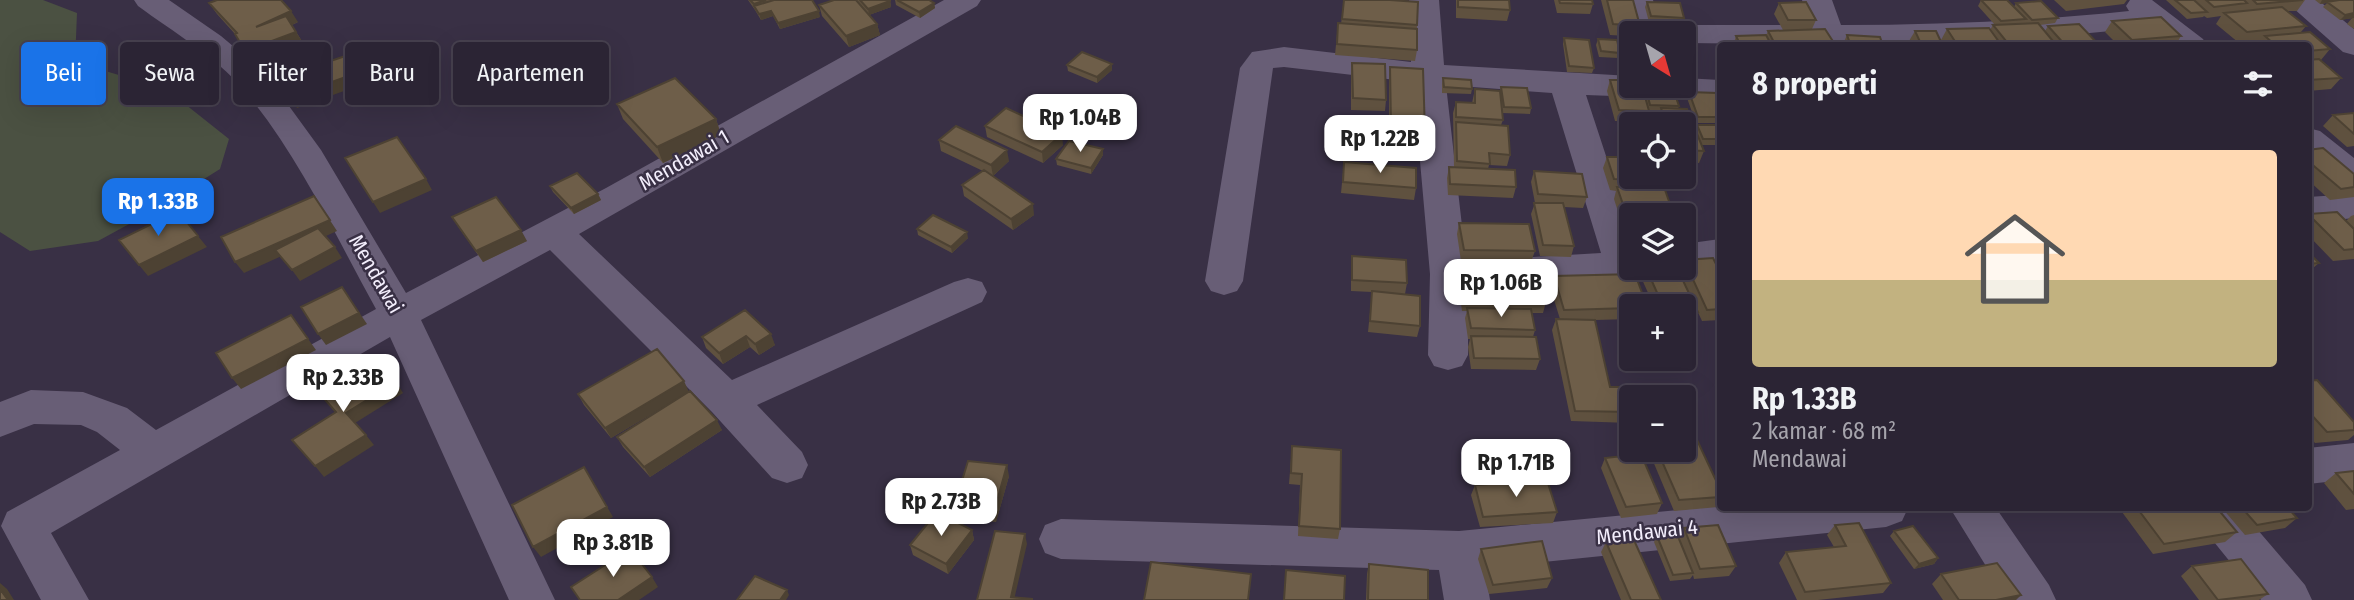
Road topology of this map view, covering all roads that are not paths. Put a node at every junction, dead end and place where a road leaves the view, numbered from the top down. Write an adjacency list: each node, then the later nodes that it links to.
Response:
1 (149, 0): 30 (street, Mendawai)
2 (966, 0): 22 (street, Mendawai 1)
3 (1424, 0): 13 (street)
4 (1638, 0): 8 (street)
5 (1817, 0): 10 (street)
6 (2299, 0): 12 (street)
7 (2144, 9): 10 (street); 11 (street)
8 (1644, 21)
9 (1696, 35): 10 (street)
10 (1831, 41)
11 (2187, 42)
12 (2354, 45)
13 (1428, 74): 14 (street); 27 (street); 28 (street)
14 (1566, 84): 15 (street); 23 (street)
15 (1619, 86)
16 (1696, 89): 17 (street)
17 (1717, 90)
18 (2312, 142): 19 (street)
19 (2354, 176)
20 (2354, 206): 21 (street)
21 (2312, 210)
22 (554, 232): 30 (street, Mendawai 1); 32 (street)
23 (1619, 240)
24 (1717, 252): 25 (street)
25 (1696, 255)
26 (1619, 265): 27 (street)
27 (1449, 274): 31 (street)
28 (1224, 281)
29 (968, 292): 32 (street)
30 (399, 314): 34 (street, Mendawai 1); 45 (street, Mendawai)
31 (1448, 355)
32 (727, 400): 36 (street)
33 (0, 420): 34 (street)
34 (153, 452): 41 (street, Mendawai 1)
35 (2354, 461): 37 (street)
36 (787, 465)
37 (2312, 466)
38 (1856, 511): 43 (street, Mendawai 4)
39 (1974, 511): 47 (street)
40 (2215, 511): 48 (street)
41 (12, 532): 44 (street)
42 (1061, 539): 43 (street, Mendawai 4)
43 (1459, 551): 46 (street)
44 (66, 600)
45 (532, 600)
46 (1467, 600)
47 (2033, 600)
48 (2288, 600)

